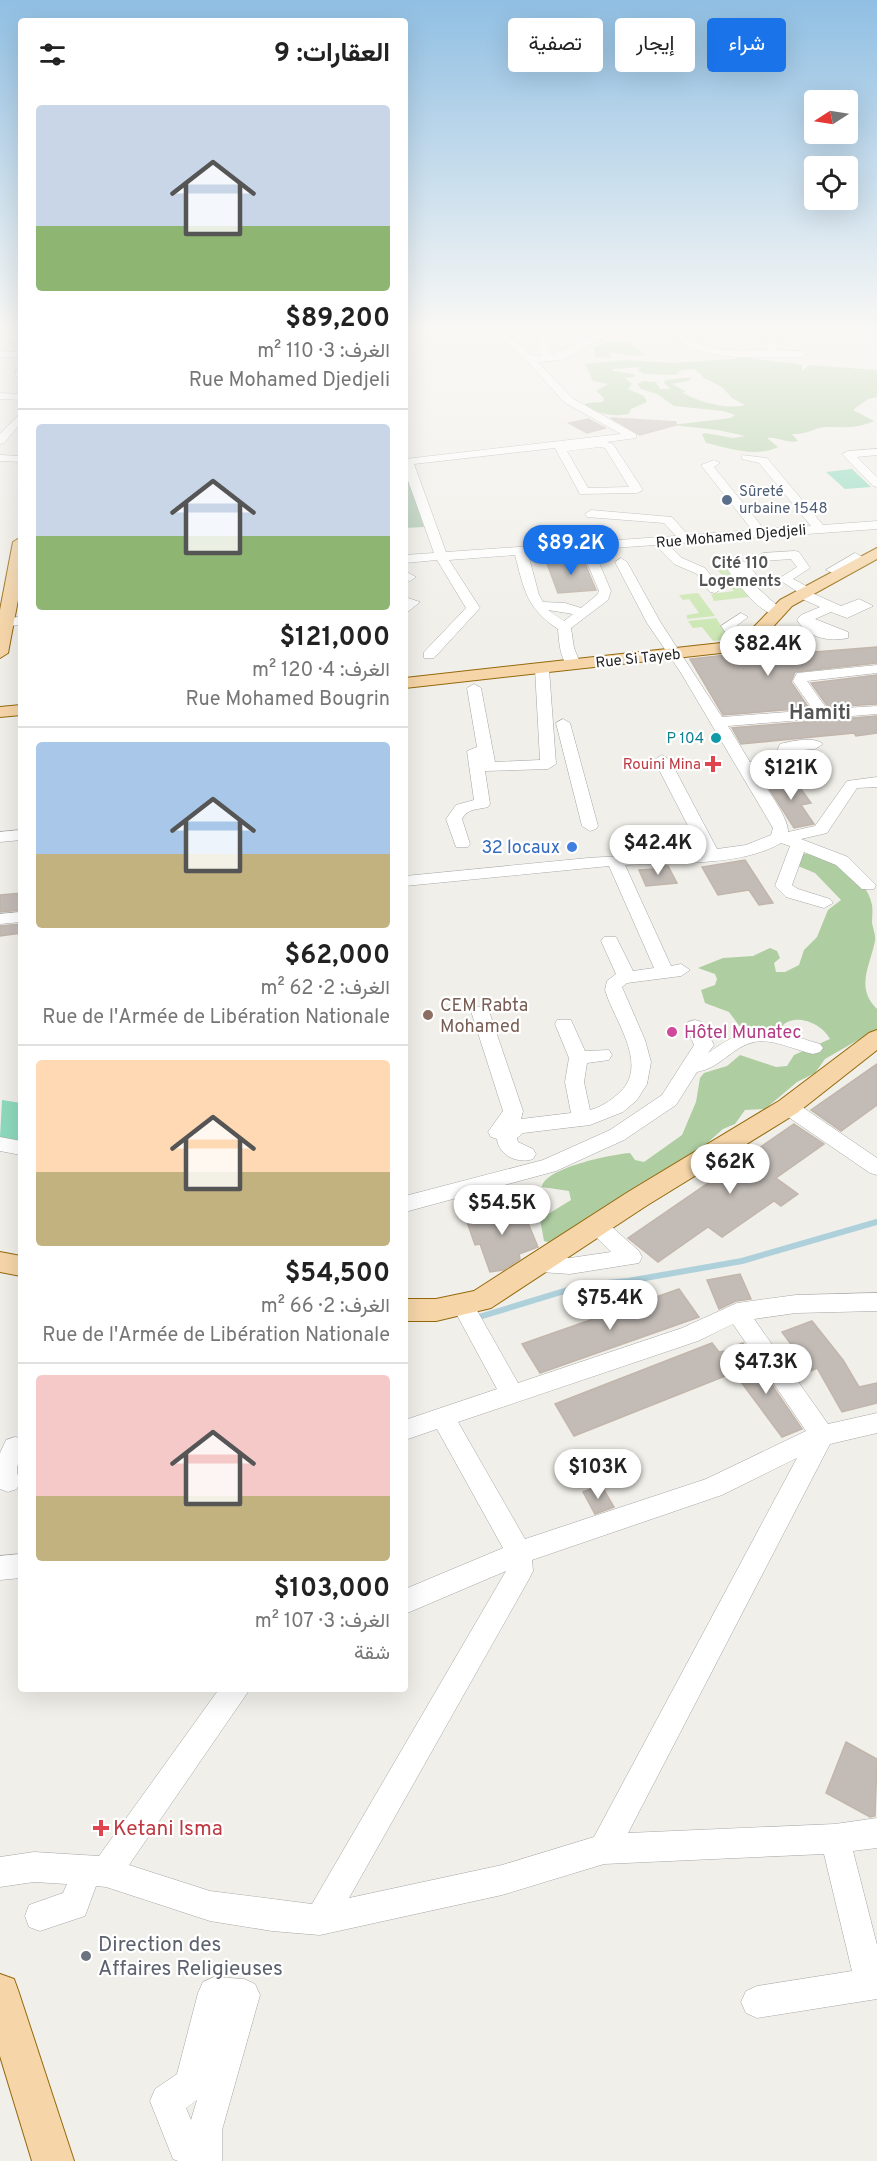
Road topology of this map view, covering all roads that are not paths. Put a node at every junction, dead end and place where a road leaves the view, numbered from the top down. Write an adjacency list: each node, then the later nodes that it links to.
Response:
1 (10, 429): 3 (street)
2 (619, 429): 4 (street)
3 (0, 441)
4 (604, 442): 4 (street); 9 (street)
5 (877, 452): 12 (street)
6 (746, 457): 15 (street)
7 (0, 458): 8 (street)
8 (18, 459)
9 (408, 462)
10 (714, 463): 16 (street)
11 (408, 467): 20 (street)
12 (877, 484)
13 (591, 514): 17 (street)
14 (877, 525): 15 (street, Rue Mohamed Djedjeli)
15 (820, 529): 16 (street, Rue Mohamed Djedjeli)
16 (762, 535): 17 (street, Rue Mohamed Djedjeli)
17 (686, 540): 18 (street, Rue Mohamed Djedjeli)
18 (659, 542): 19 (street, Rue Mohamed Djedjeli); 28 (street)
19 (521, 552): 20 (street, Rue Mohamed Djedjeli); 30 (street)
20 (441, 556): 22 (street, Rue Mohamed Djedjeli); 40 (street)
21 (871, 557): 29 (main road, Rue Si Tayeb)
22 (408, 558)
23 (591, 558): 32 (street)
24 (621, 562): 39 (street)
25 (742, 579): 31 (street)
26 (784, 579): 29 (street)
27 (17, 585): 35 (main road)
28 (715, 589)
29 (805, 593): 31 (main road, Rue Si Tayeb); 34 (street)
30 (539, 606): 32 (street); 36 (street)
31 (776, 612): 37 (main road, Rue Si Tayeb)
32 (583, 613): 36 (street)
33 (741, 617): 37 (street)
34 (805, 619)
35 (14, 622): 38 (main road)
36 (564, 627): 41 (street)
37 (741, 645): 39 (main road, Rue Si Tayeb)
38 (0, 653)
39 (673, 654): 41 (main road, Rue Si Tayeb); 50 (street)
40 (429, 655)
41 (574, 665): 42 (main road, Rue Si Tayeb)
42 (542, 669): 45 (main road, Rue Si Tayeb); 55 (street)
43 (877, 669): 49 (street)
44 (408, 683): 45 (main road, Rue Si Tayeb)
45 (470, 683): 55 (street); 62 (street)
46 (18, 710): 48 (main road)
47 (877, 710): 49 (street)
48 (0, 712)
49 (822, 713): 50 (street)
50 (715, 717): 56 (street)
51 (563, 723): 54 (street)
52 (815, 744): 56 (street)
53 (662, 760): 64 (street)
54 (575, 762): 55 (street); 58 (street)
55 (548, 764)
56 (746, 767): 61 (street)
57 (877, 782): 61 (street)
58 (590, 826)
59 (18, 835): 60 (street)
60 (0, 837)
61 (781, 837): 63 (street); 64 (street)
62 (462, 844)
63 (799, 844): 67 (street); 68 (street)
64 (711, 854): 65 (street)
65 (615, 861): 66 (street); 72 (street)
66 (408, 881)
67 (868, 885)
68 (825, 903)
69 (18, 917): 70 (street)
70 (0, 919)
71 (610, 940): 72 (street)
72 (627, 977): 82 (street)
73 (480, 1011): 86 (street)
74 (564, 1024): 79 (street)
75 (695, 1026): 80 (street)
76 (877, 1038): 81 (main road)
77 (813, 1048): 80 (street)
78 (602, 1055): 79 (street)
79 (579, 1058): 82 (street)
80 (689, 1066): 85 (street)
81 (788, 1107): 87 (street); 89 (main road)
82 (583, 1120): 86 (street)
83 (0, 1144): 84 (street)
84 (18, 1147)
85 (580, 1152): 86 (street); 88 (street)
86 (526, 1154)
87 (877, 1168)
88 (408, 1203)
89 (596, 1226): 92 (main road); 92 (street)
90 (0, 1262): 91 (main road)
91 (18, 1265)
92 (534, 1265): 96 (main road)
93 (877, 1302): 95 (street)
94 (408, 1310): 96 (main road)
95 (737, 1312): 97 (street); 101 (street)
96 (467, 1313): 97 (street)
97 (512, 1394): 98 (street)
98 (442, 1416): 100 (street); 104 (street)
99 (877, 1423): 101 (street)
100 (408, 1429)
101 (822, 1435): 104 (street); 111 (street)
102 (18, 1445): 103 (street)
103 (10, 1482)
104 (519, 1553): 107 (street); 115 (street)
105 (18, 1566): 106 (street)
106 (0, 1568)
107 (408, 1601)
108 (234, 1692): 113 (street)
109 (877, 1833): 110 (street)
110 (835, 1839): 111 (street); 116 (street)
111 (603, 1850): 115 (street)
112 (0, 1872): 113 (street)
113 (96, 1872): 114 (street); 115 (street)
114 (40, 1916)
115 (320, 1920)
116 (874, 1983): 118 (street)
117 (0, 1993): 119 (main road)
118 (757, 2002)
119 (53, 2161)

